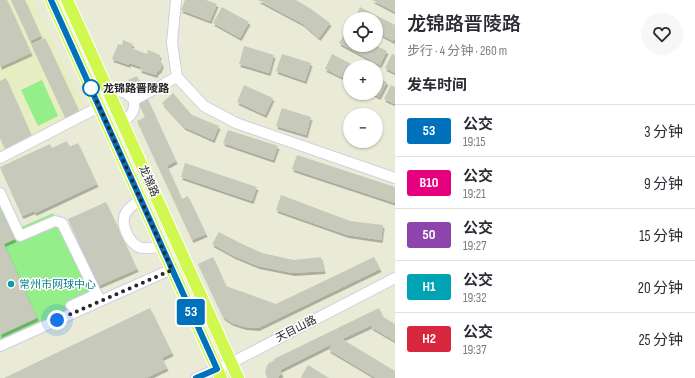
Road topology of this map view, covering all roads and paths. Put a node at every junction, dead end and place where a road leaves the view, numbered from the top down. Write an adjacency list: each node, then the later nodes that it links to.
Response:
1 (51, 0): 7 (main road, 龙锦路)
2 (68, 0): 5 (main road, 龙锦路)
3 (176, 0): 4 (street)
4 (177, 77): 6 (street); 10 (street)
5 (109, 93): 6 (street); 8 (main road, 龙锦路)
6 (134, 100): 8 (street)
7 (99, 107): 9 (street); 12 (main road, 龙锦路)
8 (122, 122): 19 (main road, 龙锦路)
9 (0, 158)
10 (395, 178)
11 (0, 193): 16 (street)
12 (141, 199): 13 (main road, 龙锦路); 13 (street)
13 (162, 246): 14 (main road, 龙锦路)
14 (172, 270): 16 (street); 20 (main road, 龙锦路)
15 (395, 278): 19 (street, 天目山路)
16 (98, 298): 17 (street); 18 (street)
17 (71, 306)
18 (0, 346)
19 (231, 363): 20 (street, 天目山路); 22 (main road, 龙锦路)
20 (219, 374): 21 (street, 天目山路)
21 (196, 378)
22 (238, 378)

